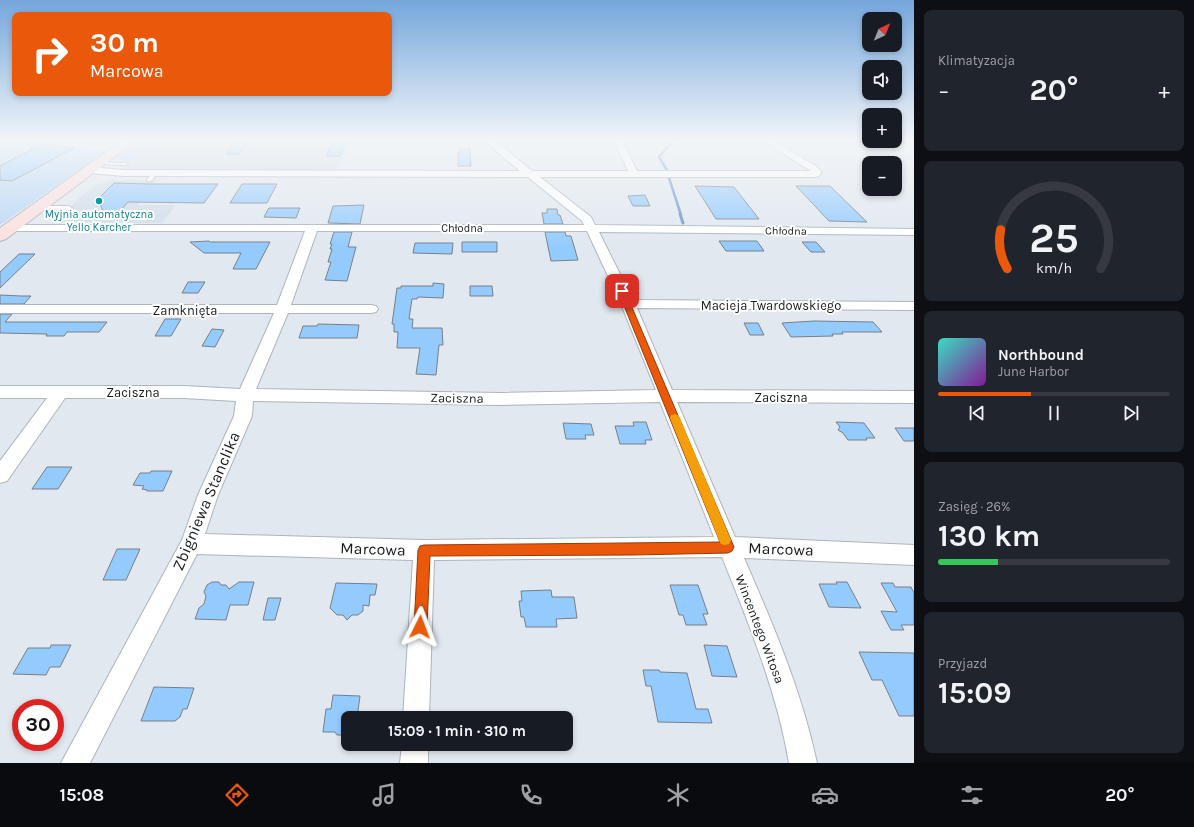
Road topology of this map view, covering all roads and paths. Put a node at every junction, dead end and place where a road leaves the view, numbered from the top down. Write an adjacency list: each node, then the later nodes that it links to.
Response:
1 (82, 175): 6 (street)
2 (130, 175): 3 (street)
3 (452, 175)
4 (529, 175): 8 (street, Wincentego Witosa)
5 (74, 203): 6 (lane)
6 (41, 205): 7 (lane); 10 (street)
7 (69, 208)
8 (590, 228): 9 (street, Chłodna); 11 (street, Chłodna); 12 (street, Wincentego Witosa)
9 (312, 229): 10 (street, Chłodna); 16 (street, Zbigniewa Stanclika)
10 (5, 232)
11 (914, 232)
12 (628, 304): 13 (street, Macieja Twardowskiego); 20 (street, Wincentego Witosa)
13 (914, 306)
14 (371, 309): 16 (street, Zamknięta)
15 (0, 310): 16 (street, Zamknięta)
16 (282, 310): 19 (street, Zbigniewa Stanclika)
17 (0, 392): 18 (street, Zaciszna)
18 (61, 392): 19 (street, Zaciszna); 22 (street)
19 (245, 395): 20 (street, Zaciszna); 23 (street, Zbigniewa Stanclika)
20 (666, 396): 21 (street, Zaciszna); 24 (street, Wincentego Witosa)
21 (914, 397)
22 (0, 475)
23 (191, 544): 25 (street, Marcowa); 29 (street, Zbigniewa Stanclika)
24 (728, 547): 25 (street, Marcowa); 26 (street, Marcowa); 31 (street, Wincentego Witosa)
25 (424, 550): 27 (street)
26 (914, 555)
27 (416, 711)
28 (415, 751): 30 (street)
29 (75, 763)
30 (414, 763)
31 (803, 763)

